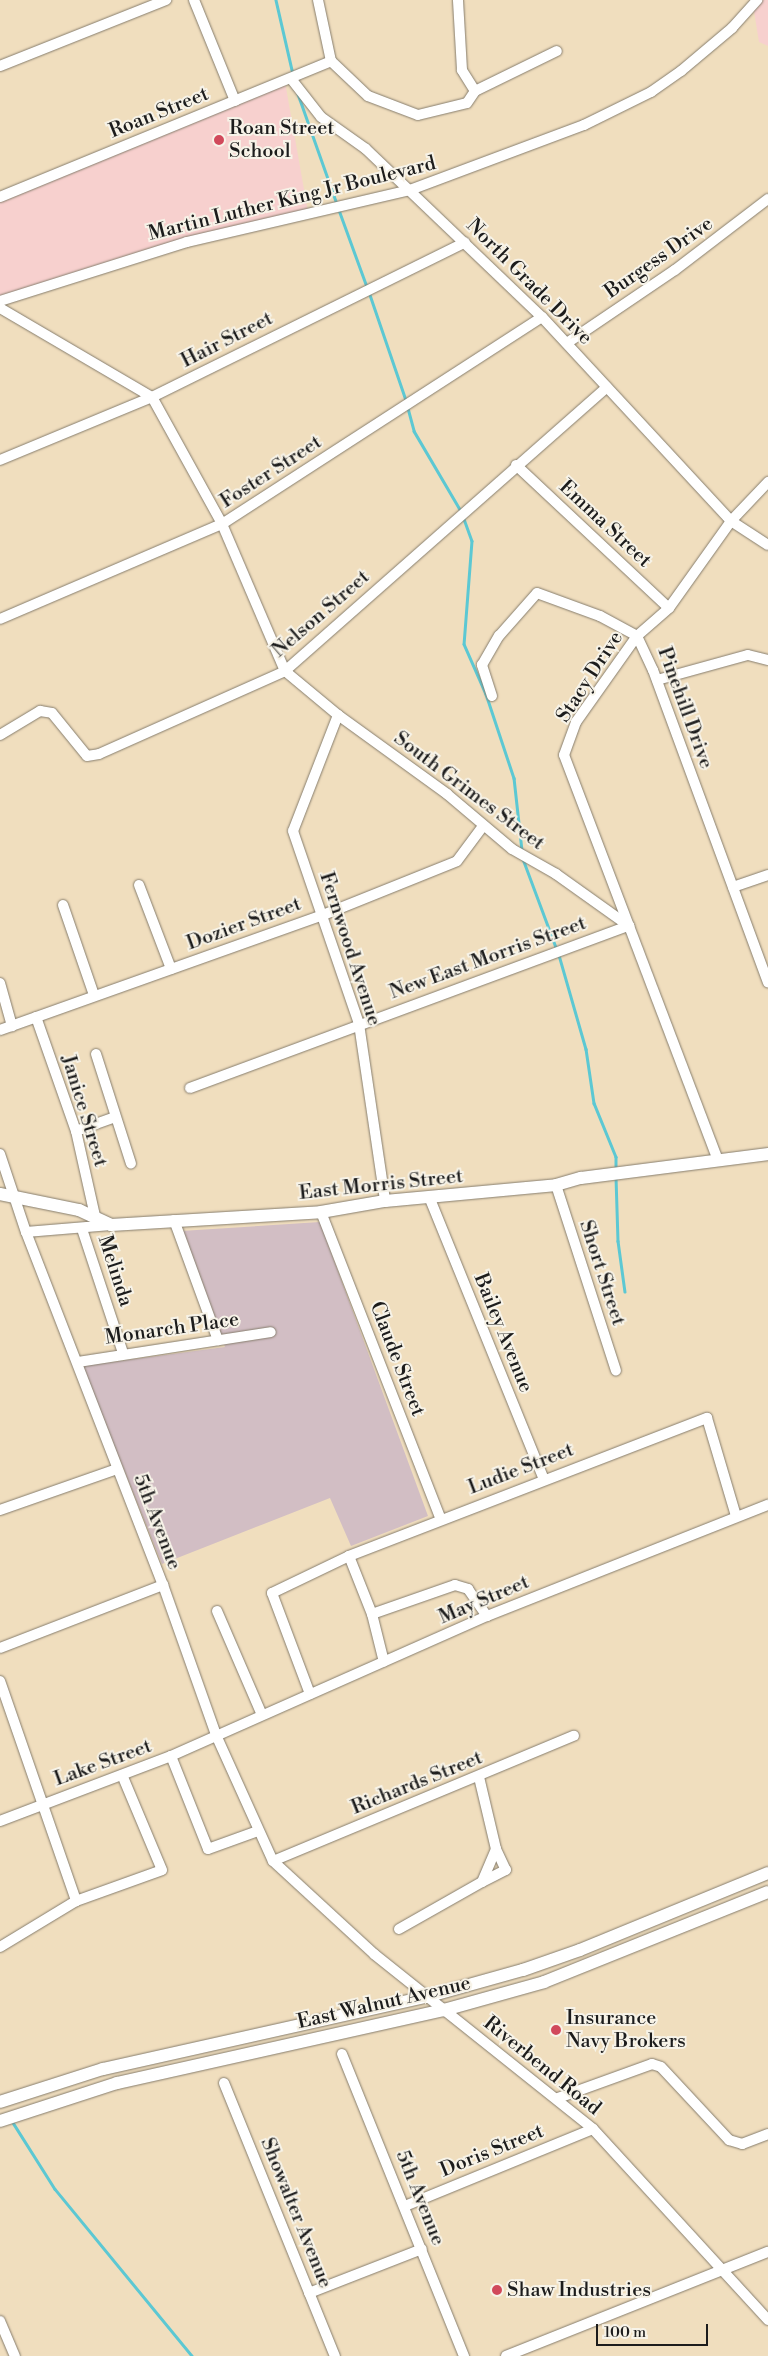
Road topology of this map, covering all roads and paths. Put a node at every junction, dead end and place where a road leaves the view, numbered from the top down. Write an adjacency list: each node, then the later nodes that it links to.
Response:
1 (166, 0): 8 (street)
2 (194, 0): 11 (street)
3 (318, 0): 7 (street)
4 (458, 0): 10 (street)
5 (757, 0): 12 (street, Martin Luther King Jr Boulevard)
6 (557, 51): 10 (street)
7 (331, 61): 9 (street, Roan Street); 10 (street)
8 (0, 66)
9 (292, 80): 11 (street, Roan Street); 12 (street, North Grade Drive)
10 (475, 91)
11 (235, 101): 13 (street, Roan Street)
12 (410, 190): 15 (street, North Grade Drive); 16 (street, Martin Luther King Jr Boulevard)
13 (0, 197)
14 (768, 199): 19 (street, Burgess Drive)
15 (465, 242): 18 (street, North Grade Drive); 21 (street, Hair Street)
16 (0, 301)
17 (0, 308): 21 (street)
18 (542, 317): 19 (street, North Grade Drive); 26 (street, Foster Street)
19 (567, 343): 20 (street, North Grade Drive)
20 (607, 387): 23 (street, Nelson Street); 25 (street, North Grade Drive)
21 (152, 397): 22 (street, Hair Street); 26 (street)
22 (0, 460)
23 (516, 464): 28 (street, Emma Street); 32 (street, Nelson Street)
24 (768, 482): 25 (street, Stacy Drive)
25 (731, 521): 27 (street, North Grade Drive); 28 (street, Stacy Drive)
26 (222, 524): 29 (street, Foster Street); 32 (street)
27 (768, 545)
28 (669, 608): 30 (street, Stacy Drive)
29 (0, 619)
30 (637, 636): 33 (street, Pinehill Drive); 34 (street, Pinehill Drive); 43 (street, Stacy Drive)
31 (768, 660): 33 (street)
32 (285, 671): 35 (street, South Grimes Street); 36 (street, Nelson Street)
33 (657, 680): 40 (street, Pinehill Drive)
34 (492, 696)
35 (338, 715): 37 (street, South Grimes Street); 42 (street, Fernwood Avenue)
36 (0, 735)
37 (483, 826): 42 (street, Dozier Street); 43 (street, South Grimes Street)
38 (768, 875): 40 (street)
39 (139, 885): 44 (street)
40 (733, 887): 45 (street, Pinehill Drive)
41 (63, 905): 47 (street)
42 (323, 915): 44 (street, Dozier Street); 49 (street, Fernwood Avenue)
43 (629, 926): 49 (street, New East Morris Street); 58 (street)
44 (171, 969): 47 (street, Dozier Street)
45 (768, 982)
46 (0, 983): 50 (street)
47 (94, 995): 48 (street, Dozier Street)
48 (36, 1017): 50 (street, Dozier Street); 55 (street, Janice Street)
49 (359, 1024): 53 (street, New East Morris Street); 63 (street, Fernwood Avenue)
50 (12, 1026): 51 (street, Dozier Street)
51 (0, 1030)
52 (96, 1054): 54 (street)
53 (190, 1088)
54 (115, 1117): 55 (street); 59 (street)
55 (76, 1131): 65 (street, Janice Street)
56 (0, 1154): 61 (street, 5th Avenue)
57 (768, 1154): 58 (main road, East Morris Street)
58 (718, 1160): 60 (main road, East Morris Street)
59 (131, 1164)
60 (556, 1185): 62 (main road, East Morris Street); 74 (street, Short Street)
61 (6, 1194): 65 (main road); 69 (street, 5th Avenue)
62 (430, 1199): 63 (main road, East Morris Street); 76 (street, Bailey Avenue)
63 (385, 1202): 64 (main road, East Morris Street)
64 (321, 1212): 66 (main road, East Morris Street); 80 (street, Claude Street)
65 (95, 1216): 67 (main road)
66 (174, 1220): 67 (main road, East Morris Street); 71 (street)
67 (111, 1225): 68 (street)
68 (82, 1229): 69 (street); 72 (street, Melinda)
69 (26, 1232): 73 (street, 5th Avenue)
70 (271, 1332): 71 (street, Monarch Place)
71 (218, 1340): 72 (street, Monarch Place)
72 (123, 1353): 73 (street, Monarch Place)
73 (78, 1362): 75 (street, 5th Avenue)
74 (616, 1371)
75 (118, 1469): 78 (street); 82 (street, 5th Avenue)
76 (544, 1480): 79 (street, Ludie Street); 80 (street, Ludie Street)
77 (768, 1505): 79 (street, May Street)
78 (0, 1510)
79 (736, 1516): 85 (street, May Street)
80 (440, 1518): 81 (street, Ludie Street)
81 (349, 1556): 84 (street); 89 (street, Ludie Street)
82 (163, 1585): 86 (street); 91 (street, 5th Avenue)
83 (217, 1611): 90 (street)
84 (372, 1614): 85 (street); 87 (street)
85 (487, 1616): 87 (street, May Street)
86 (0, 1648)
87 (384, 1662): 89 (street, May Street)
88 (0, 1682): 96 (street)
89 (310, 1694): 90 (street, May Street)
90 (262, 1715): 91 (street, May Street)
91 (216, 1734): 93 (street, Lake Street); 98 (street, 5th Avenue)
92 (574, 1736): 95 (street, Richards Street)
93 (171, 1756): 94 (street, Lake Street); 98 (street)
94 (122, 1775): 96 (street, Lake Street); 106 (street)
95 (479, 1777): 99 (street); 100 (street, Richards Street)
96 (45, 1803): 97 (street, Lake Street); 106 (street)
97 (0, 1821)
98 (258, 1831): 100 (street, 5th Avenue)
99 (496, 1849): 101 (street); 102 (street)
100 (273, 1861): 109 (street, Riverbend Road)
101 (490, 1864): 102 (street); 104 (street)
102 (506, 1870): 104 (street)
103 (768, 1873): 109 (main road, East Walnut Avenue)
104 (482, 1882): 107 (street)
105 (768, 1892): 110 (main road, East Walnut Avenue)
106 (76, 1901): 108 (street)
107 (399, 1929)
108 (0, 1947)
109 (426, 1997): 110 (street, Riverbend Road); 114 (main road, East Walnut Avenue)
110 (444, 2010): 113 (street, Riverbend Road); 115 (main road, East Walnut Avenue)
111 (342, 2054): 118 (street, 5th Avenue)
112 (224, 2083): 122 (street, Showalter Avenue)
113 (558, 2098): 116 (street, Riverbend Road); 117 (street)
114 (0, 2102)
115 (0, 2121)
116 (593, 2129): 118 (street, Doris Street); 121 (street, Riverbend Road)
117 (768, 2134)
118 (405, 2206): 119 (street, 5th Avenue)
119 (422, 2249): 122 (street); 127 (street, 5th Avenue)
120 (768, 2252): 121 (street)
121 (723, 2272): 123 (street, Riverbend Road); 128 (street)
122 (309, 2292): 126 (street, Showalter Avenue)
123 (768, 2320)
124 (0, 2321): 125 (street)
125 (15, 2356)
126 (335, 2356)
127 (464, 2356)
128 (506, 2356)

